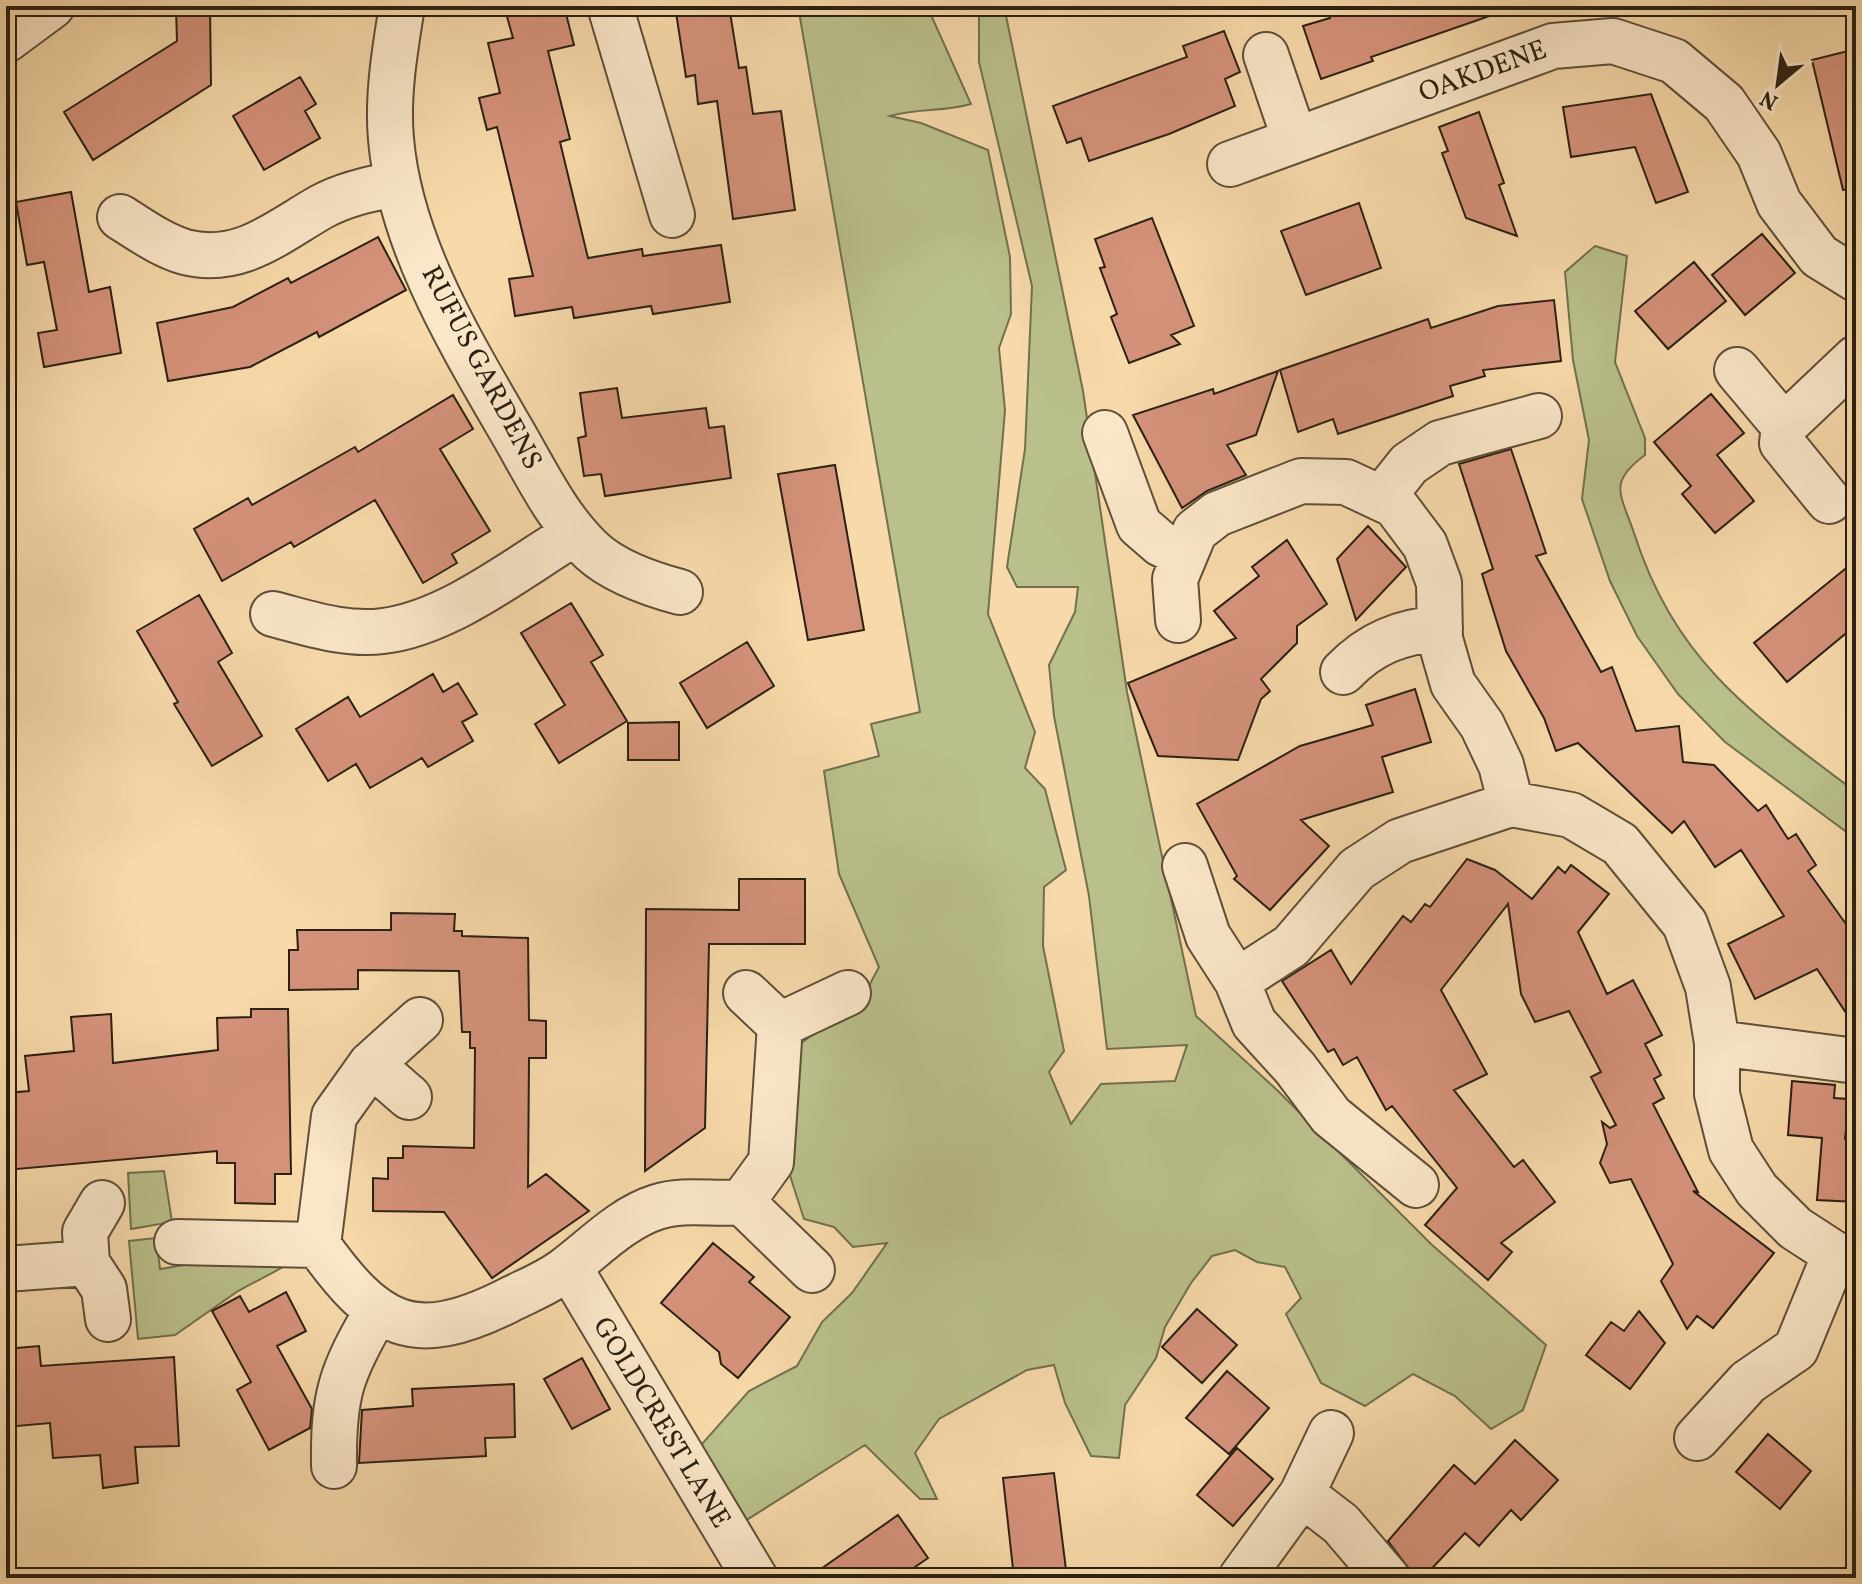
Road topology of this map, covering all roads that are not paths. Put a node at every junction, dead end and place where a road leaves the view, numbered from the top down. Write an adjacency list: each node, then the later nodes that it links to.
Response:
1 (52, 6): 4 (street)
2 (402, 6): 8 (street, RUFUS GARDENS)
3 (610, 6): 9 (street)
4 (6, 40)
5 (1266, 55): 6 (street)
6 (1295, 140): 7 (street, OAKDENE); 11 (street, OAKDENE)
7 (1230, 164)
8 (398, 184): 10 (street); 19 (street, RUFUS GARDENS)
9 (672, 215)
10 (120, 217)
11 (1856, 279)
12 (1856, 358): 15 (street)
13 (1737, 370): 15 (street)
14 (1539, 416): 17 (street)
15 (1784, 426): 18 (street)
16 (1105, 433): 20 (street)
17 (1382, 498): 20 (street); 24 (street)
18 (1829, 501)
19 (575, 533): 21 (street, RUFUS GARDENS); 22 (street)
20 (1184, 555): 23 (street)
21 (680, 592)
22 (273, 614)
23 (1178, 620)
24 (1440, 628): 25 (street); 26 (street)
25 (1343, 672)
26 (1511, 804): 28 (street); 33 (street)
27 (1185, 866): 28 (street)
28 (1237, 981): 37 (street)
29 (746, 993): 32 (street)
30 (848, 993): 32 (street)
31 (420, 1020): 35 (street)
32 (780, 1025): 38 (street)
33 (1717, 1043): 34 (street); 42 (street)
34 (1856, 1061)
35 (371, 1064): 36 (street); 41 (street)
36 (409, 1097)
37 (1416, 1185)
38 (742, 1202): 44 (street); 46 (street)
39 (102, 1203): 43 (street)
40 (177, 1242): 41 (street)
41 (318, 1245): 47 (street)
42 (1846, 1257): 50 (street)
43 (87, 1263): 45 (street); 48 (street)
44 (569, 1267): 47 (street); 53 (street, GOLDCREST LANE)
45 (6, 1269)
46 (812, 1270)
47 (377, 1311): 51 (street)
48 (108, 1319)
49 (1331, 1433): 52 (street)
50 (1697, 1438)
51 (334, 1466)
52 (1302, 1494): 54 (street); 55 (street)
53 (755, 1578)
54 (1241, 1578)
55 (1387, 1578)

